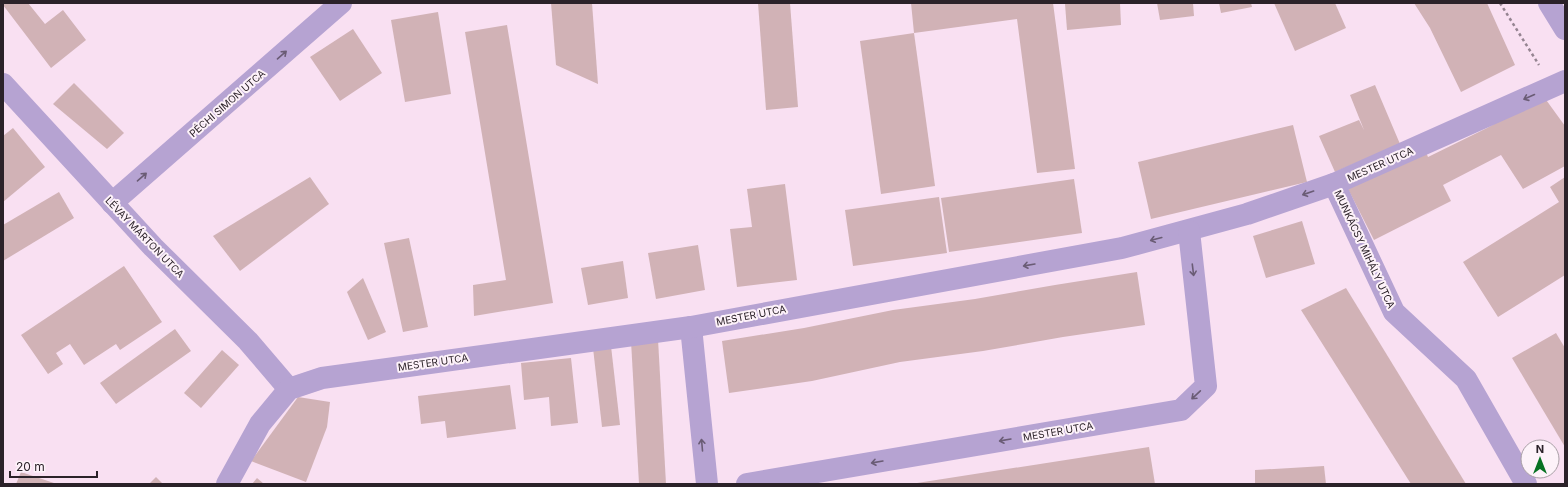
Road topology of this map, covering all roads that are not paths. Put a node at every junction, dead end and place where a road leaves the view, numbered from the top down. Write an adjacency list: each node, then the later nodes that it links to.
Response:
1 (341, 3): 7 (street, PÉCHI SIMON UTCA, one-way to 1)
2 (1549, 3): 3 (street)
3 (1565, 29)
4 (3, 84): 7 (street, LÉVAY MÁRTON UTCA)
5 (1559, 84): 6 (street, MESTER UTCA, one-way to 6)
6 (1334, 184): 8 (street, MESTER UTCA, one-way to 8); 14 (street, MUNKÁCSY MIHÁLY UTCA)
7 (112, 203): 10 (street, LÉVAY MÁRTON UTCA)
8 (1189, 231): 9 (street, MESTER UTCA, one-way to 9); 13 (street, MESTER UTCA, one-way to 13)
9 (691, 327): 10 (street, MESTER UTCA); 12 (street, one-way to 9)
10 (289, 389): 11 (street)
11 (227, 484)
12 (706, 484)
13 (747, 484)
14 (1526, 484)

